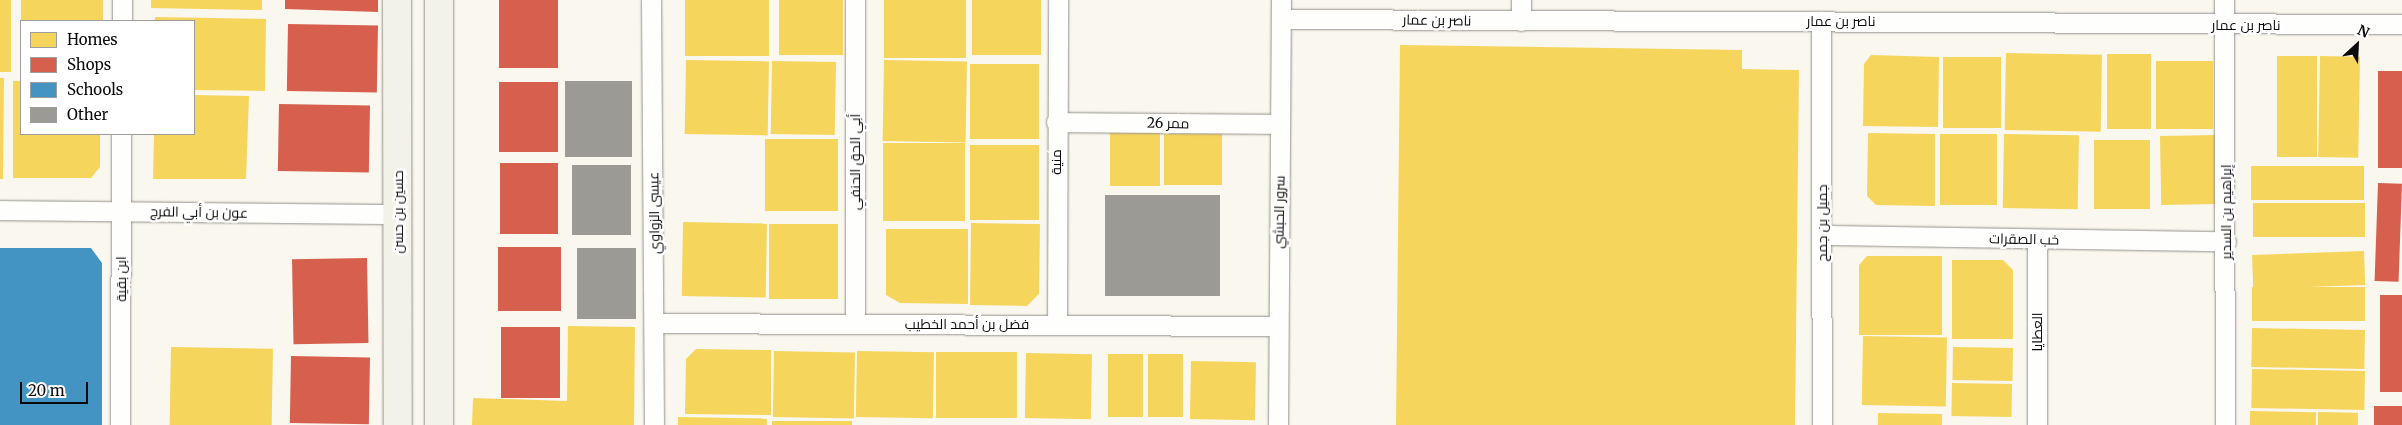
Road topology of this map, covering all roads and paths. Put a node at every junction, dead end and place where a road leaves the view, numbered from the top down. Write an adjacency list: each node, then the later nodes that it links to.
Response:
1 (122, 0): 11 (street)
2 (397, 0): 21 (street, حسين بن حسن)
3 (439, 0): 31 (street)
4 (651, 0): 25 (street, عيسى الزواوي)
5 (855, 0): 26 (street, أبي الحق الحنفي)
6 (1058, 0): 16 (street, منية)
7 (1281, 0): 10 (street, سرور الحبشي)
8 (1521, 0): 12 (street)
9 (2224, 0): 15 (street, إبراهيم بن السدير)
10 (1281, 19): 12 (street, ناصر بن عمار); 17 (street, سرور الحبشي)
11 (122, 20)
12 (1521, 21): 13 (street, ناصر بن عمار)
13 (1821, 21): 15 (street, ناصر بن عمار); 22 (street, جميل بن جمح)
14 (2402, 24): 15 (street, ناصر بن عمار)
15 (2225, 25): 24 (street, إبراهيم بن السدير)
16 (1056, 122): 17 (street, ممر 26); 27 (street, منية)
17 (1280, 124): 28 (street, سرور الحبشي)
18 (121, 135): 20 (street, ابن بقية)
19 (0, 210): 20 (street, عون بن أبي الفرج)
20 (121, 211): 21 (street, عون بن أبي الفرج); 29 (street, ابن بقية)
21 (398, 214): 30 (street, حسين بن حسن)
22 (1822, 236): 23 (street, خب الصقرات); 34 (street, جميل بن جمح)
23 (2037, 240): 24 (street, خب الصقرات); 35 (street, العطايا)
24 (2226, 241): 36 (street, إبراهيم بن السدير)
25 (656, 323): 26 (street, فضل بن أحمد الخطيب); 32 (street, عيسى الزواوي)
26 (855, 323): 27 (street, فضل بن أحمد الخطيب)
27 (1057, 324): 28 (street, فضل بن أحمد الخطيب)
28 (1278, 326): 33 (street, سرور الحبشي)
29 (120, 425)
30 (398, 425)
31 (439, 425)
32 (654, 425)
33 (1278, 425)
34 (1822, 425)
35 (2037, 425)
36 (2225, 425)

